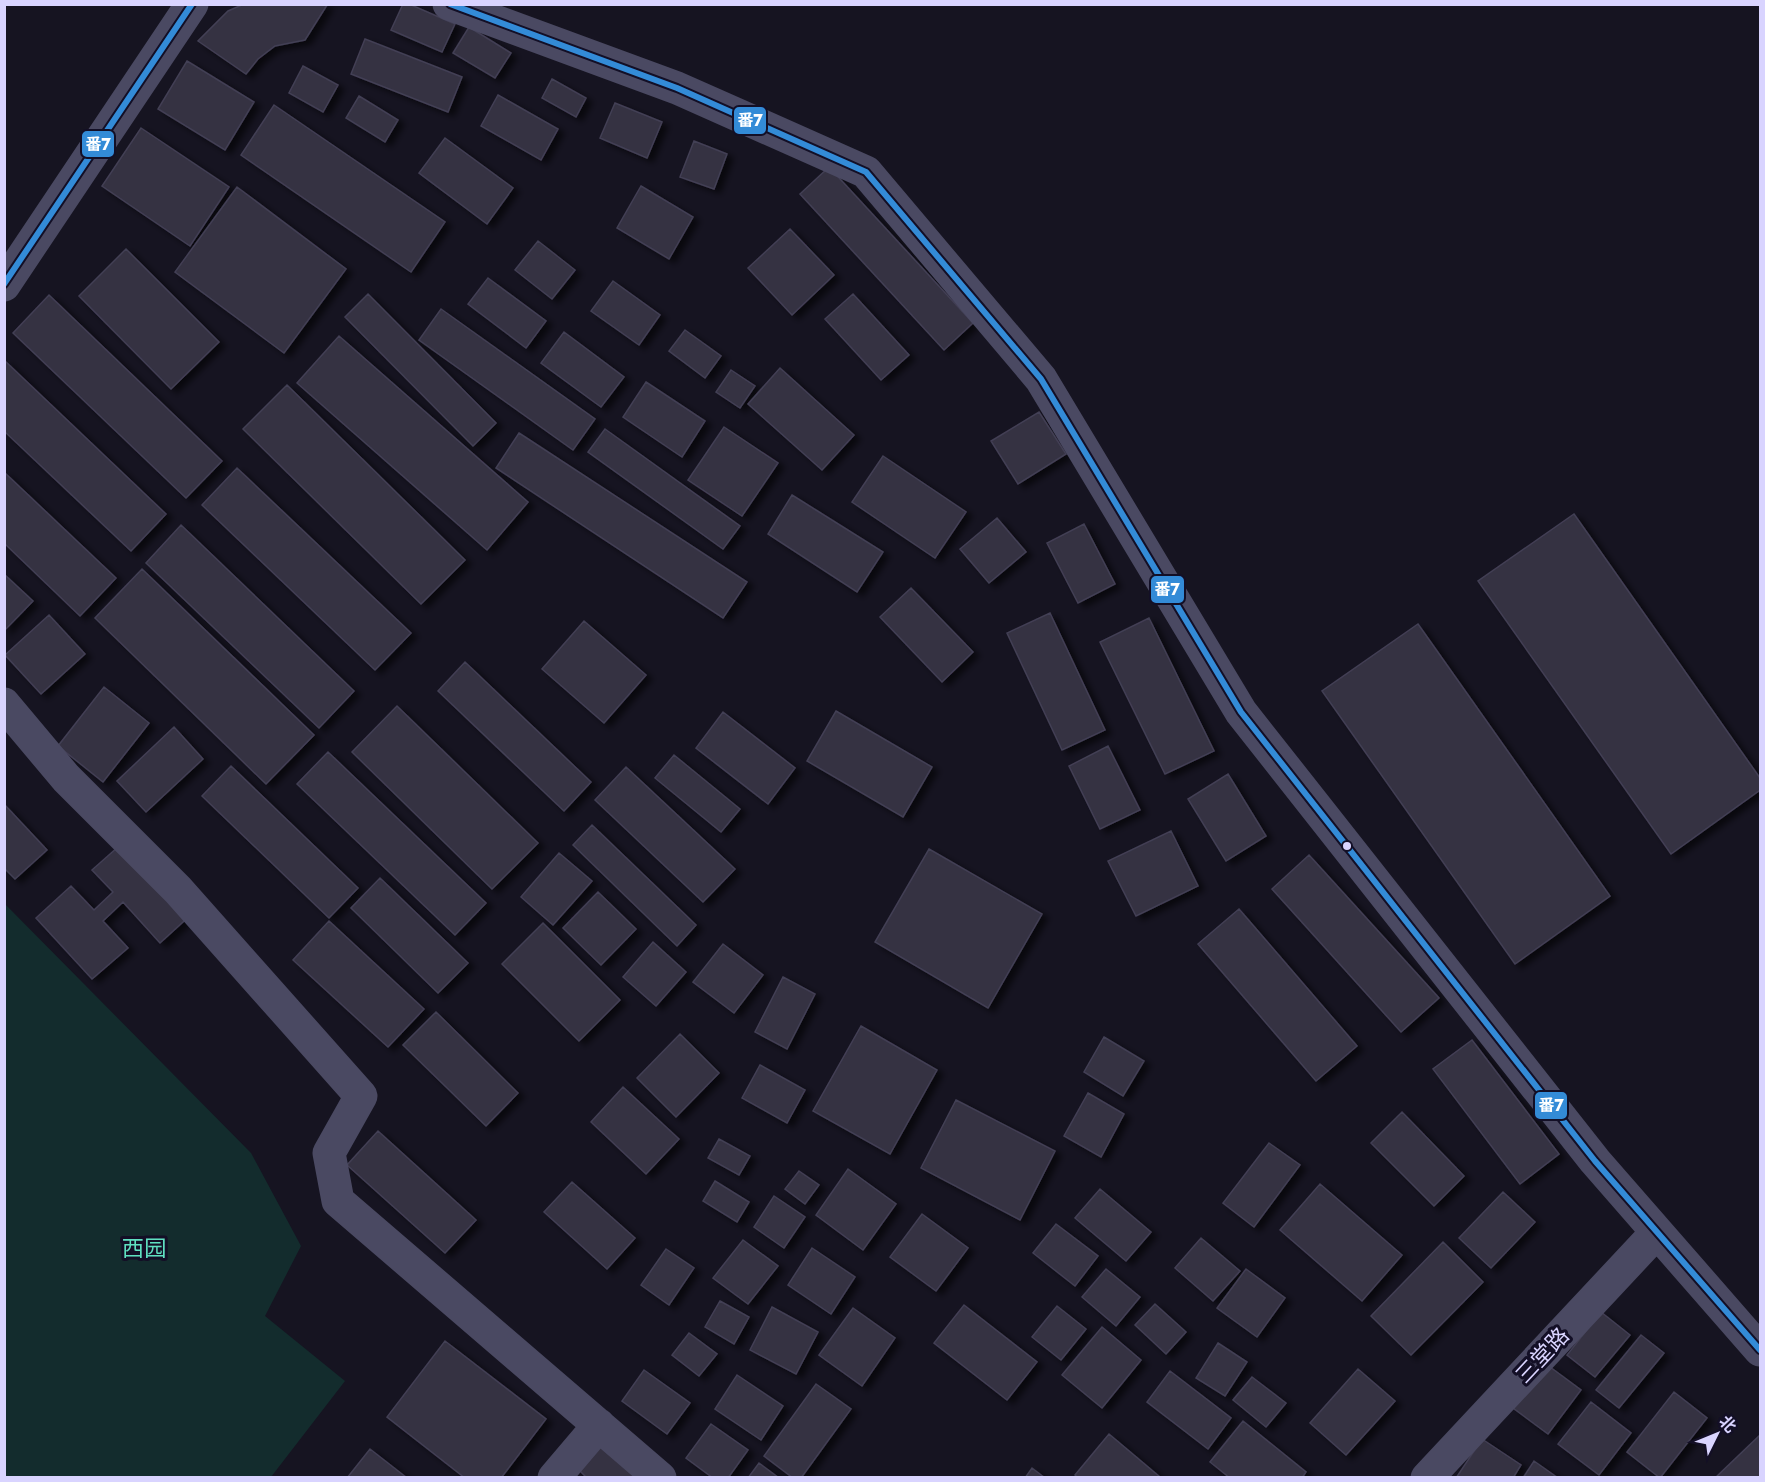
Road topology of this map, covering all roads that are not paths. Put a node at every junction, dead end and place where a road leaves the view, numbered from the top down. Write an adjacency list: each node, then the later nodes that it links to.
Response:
1 (192, 4): 3 (street)
2 (449, 4): 5 (street)
3 (4, 285)
4 (4, 704): 7 (street)
5 (1657, 1232): 6 (street); 10 (street, 三堂路)
6 (1761, 1350)
7 (599, 1425): 8 (street); 9 (street)
8 (554, 1478)
9 (660, 1478)
10 (1427, 1478)

